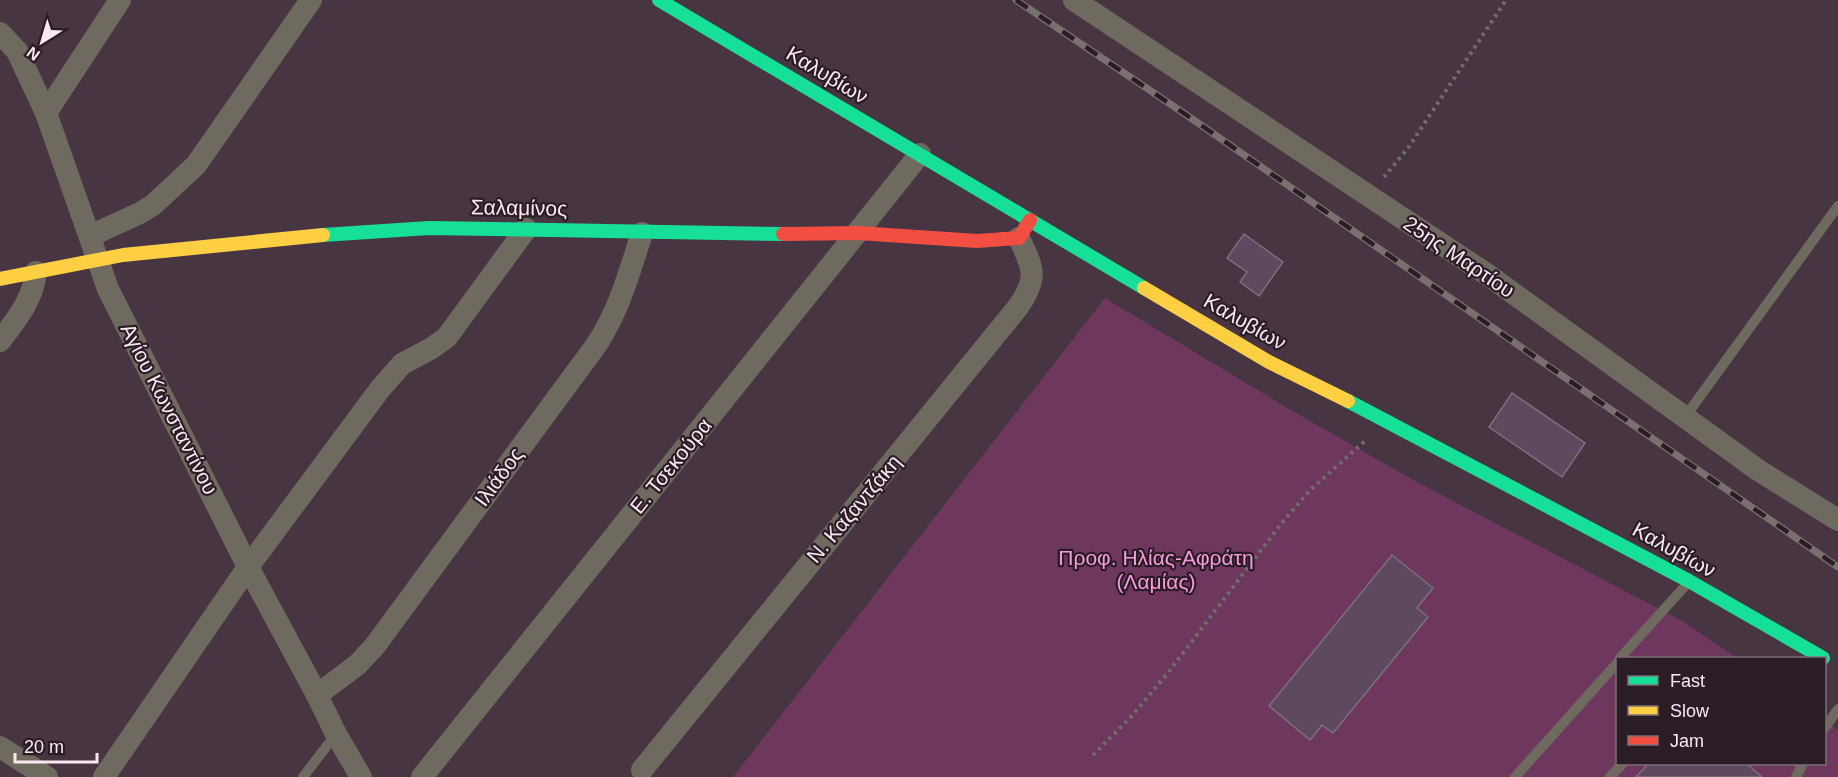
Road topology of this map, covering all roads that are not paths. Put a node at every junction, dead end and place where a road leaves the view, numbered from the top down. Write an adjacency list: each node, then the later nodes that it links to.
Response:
1 (120, 0): 6 (street)
2 (312, 0): 13 (street)
3 (659, 0): 7 (main road, Καλυβίων)
4 (1074, 0): 18 (street, 25ης Μαρτίου)
5 (0, 33): 6 (street, Αγίου Κωνσταντίνου)
6 (46, 113): 13 (street, Αγίου Κωνσταντίνου)
7 (920, 154): 10 (main road, Καλυβίων); 12 (street, Ε. Τσεκούρα)
8 (1838, 206): 18 (lane)
9 (526, 229): 11 (main road, Σαλαμίνος); 14 (main road, Σαλαμίνος); 20 (street)
10 (1024, 229): 12 (main road, Σαλαμίνος); 21 (main road, Καλυβίων); 31 (street, Ν. Καζαντζάκη)
11 (642, 232): 12 (main road, Σαλαμίνος); 25 (street, Ιλιάδος)
12 (858, 233): 36 (street, Ε. Τσεκούρα)
13 (90, 236): 14 (street, Αγίου Κωνσταντίνου)
14 (97, 260): 15 (main road, Σαλαμίνος); 20 (street, Αγίου Κωνσταντίνου)
15 (36, 272): 16 (main road, Σαλαμίνος); 17 (street)
16 (0, 279)
17 (0, 341)
18 (1685, 417): 19 (street, 25ης Μαρτίου)
19 (1838, 520)
20 (248, 567): 25 (street, Αγίου Κωνσταντίνου); 33 (street)
21 (1689, 581): 22 (lane); 23 (main road, Καλυβίων)
22 (1622, 657)
23 (1821, 657)
24 (1616, 663): 37 (lane)
25 (317, 695): 28 (street, Αγίου Κωνσταντίνου)
26 (1838, 709): 27 (lane)
27 (1826, 726)
28 (336, 734): 34 (lane); 35 (street, Αγίου Κωνσταντίνου)
29 (0, 747): 32 (street)
30 (1621, 765): 38 (lane)
31 (642, 770)
32 (47, 777)
33 (104, 777)
34 (303, 777)
35 (361, 777)
36 (422, 777)
37 (1515, 777)
38 (1610, 777)

